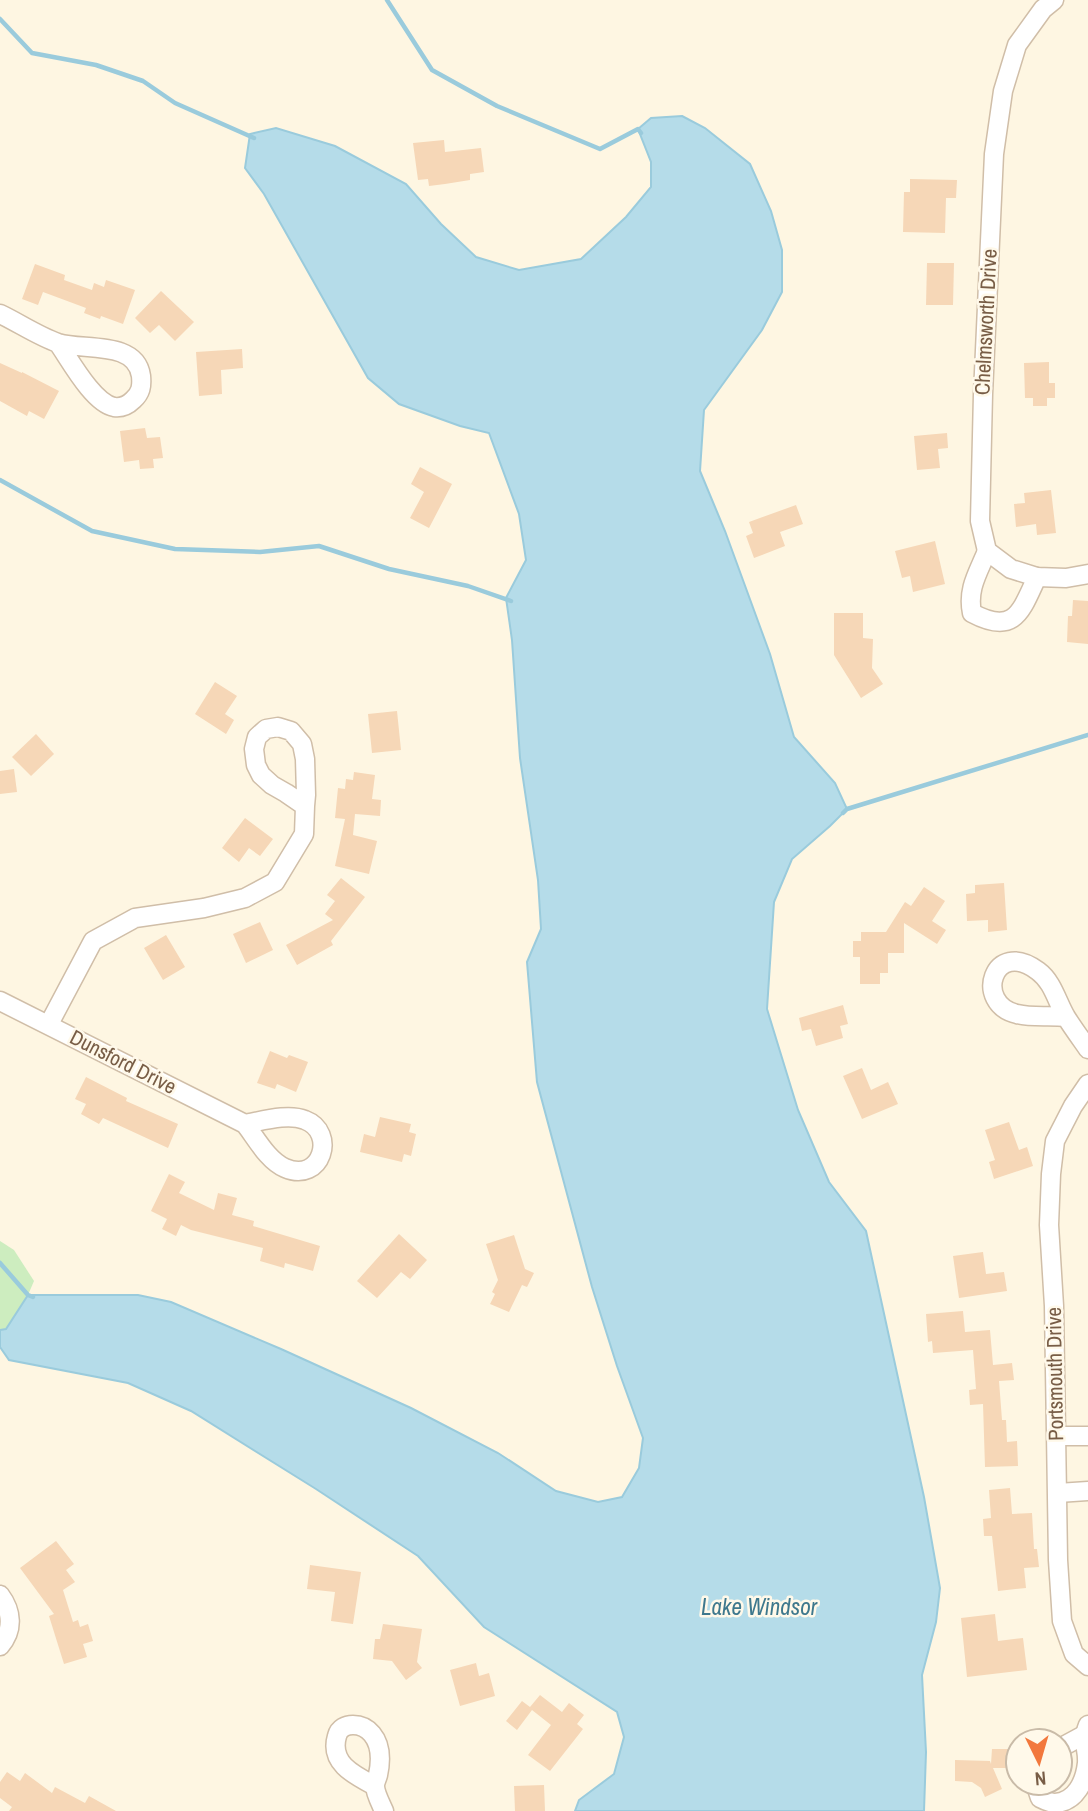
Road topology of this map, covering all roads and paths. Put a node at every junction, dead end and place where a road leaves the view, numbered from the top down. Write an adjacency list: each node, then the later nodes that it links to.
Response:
1 (1054, 0): 4 (street, Chelmsworth Drive)
2 (0, 314): 3 (street)
3 (58, 343): 3 (street)
4 (987, 551): 6 (street); 6 (street)
5 (1088, 574): 6 (street)
6 (1037, 577)
7 (305, 806): 10 (street)
8 (0, 1001): 10 (street, Dunsford Drive)
9 (1066, 1017): 11 (street)
10 (49, 1024): 13 (street, Dunsford Drive)
11 (1088, 1049)
12 (1088, 1084): 14 (street, Portsmouth Drive)
13 (246, 1124)
14 (1057, 1436): 15 (street); 17 (street, Portsmouth Drive)
15 (1088, 1436)
16 (1088, 1491): 17 (street)
17 (1058, 1493): 20 (street, Portsmouth Drive)
18 (0, 1595): 19 (street)
19 (0, 1646)
20 (1088, 1666)
21 (1086, 1730): 23 (street)
22 (375, 1786): 26 (street)
23 (1074, 1795)
24 (1040, 1797): 25 (street)
25 (1073, 1797)
26 (384, 1811)

